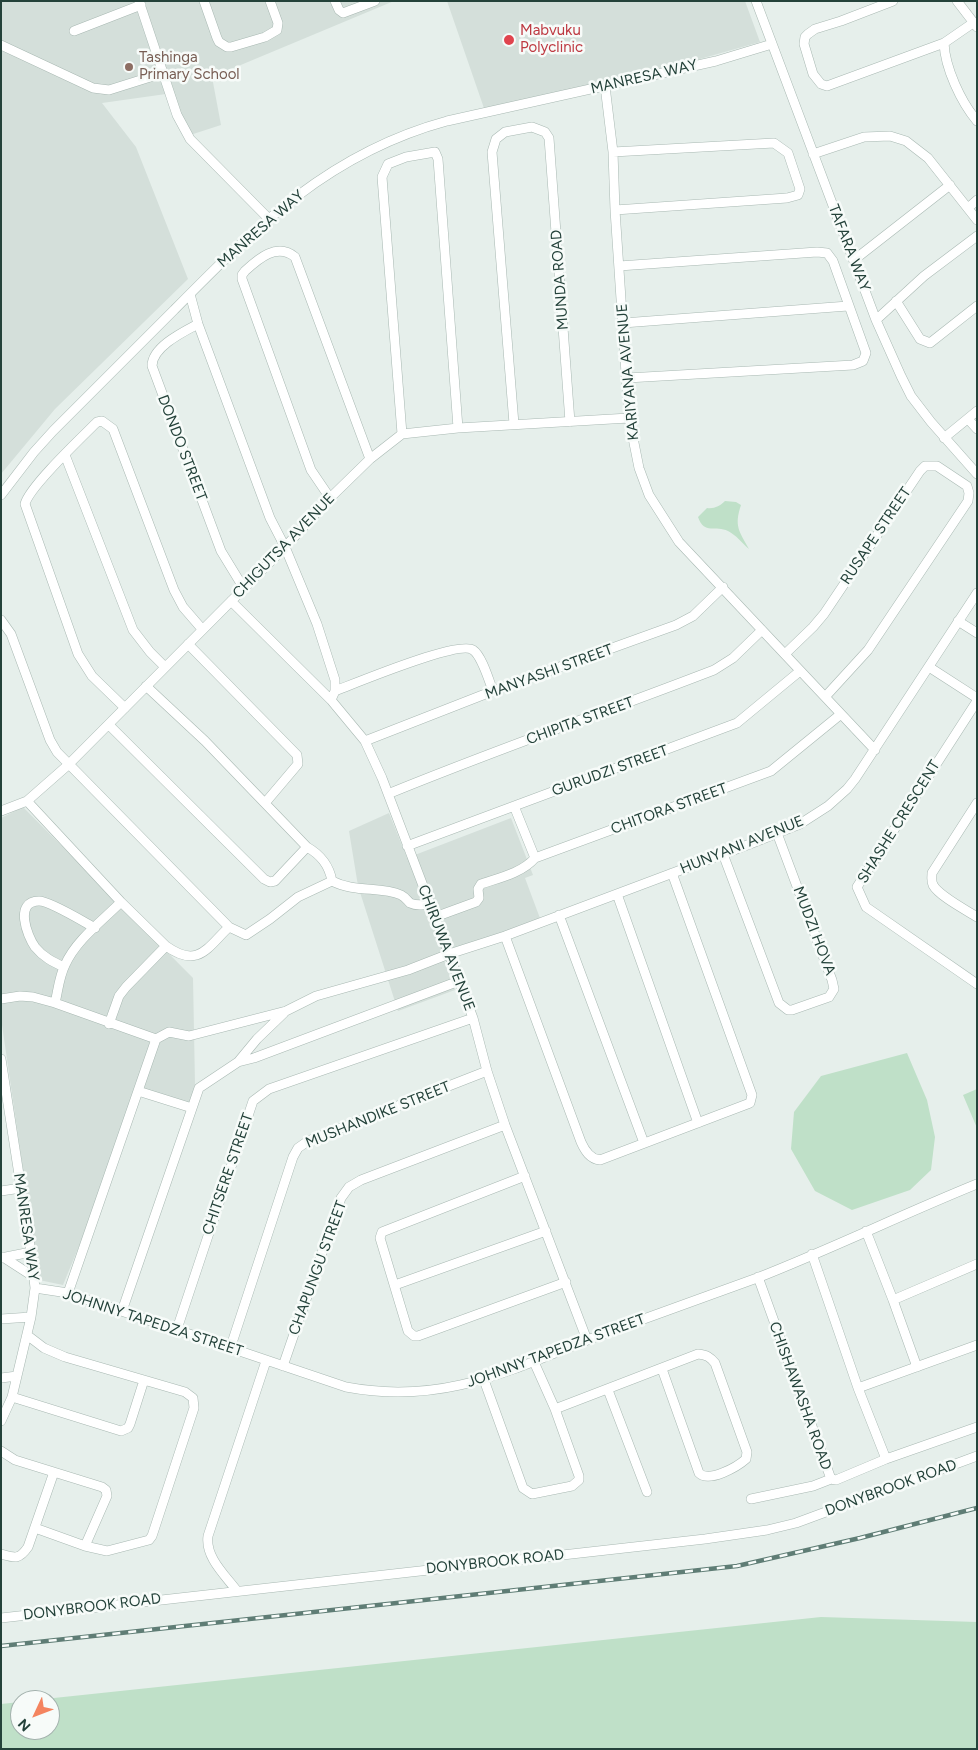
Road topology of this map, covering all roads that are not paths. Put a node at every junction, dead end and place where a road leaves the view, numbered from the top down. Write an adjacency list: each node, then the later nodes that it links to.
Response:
1 (204, 1): 2 (street)
2 (270, 1)
3 (335, 1): 4 (street)
4 (375, 1)
5 (756, 1): 12 (street, TAFARA WAY)
6 (893, 1): 11 (street)
7 (957, 1): 9 (street)
8 (140, 3): 10 (street); 14 (street)
9 (975, 25): 11 (street)
10 (74, 31)
11 (944, 42): 16 (street)
12 (772, 44): 15 (street, MANRESA WAY); 18 (street, TAFARA WAY)
13 (1, 45): 14 (street)
14 (163, 73): 23 (street)
15 (605, 86): 17 (street, KARIYANA AVENUE); 23 (street, MANRESA WAY)
16 (977, 121)
17 (613, 152): 22 (street, KARIYANA AVENUE); 22 (street)
18 (813, 154): 19 (street); 26 (street, TAFARA WAY)
19 (950, 185): 21 (street); 26 (street)
20 (977, 200): 21 (street)
21 (968, 208): 24 (street)
22 (615, 210): 27 (street, KARIYANA AVENUE)
23 (269, 219): 28 (street, MANRESA WAY)
24 (977, 220)
25 (977, 236): 29 (street)
26 (854, 260): 32 (street, TAFARA WAY)
27 (619, 266): 30 (street); 33 (street, KARIYANA AVENUE)
28 (190, 294): 34 (street); 48 (street, MANRESA WAY)
29 (896, 300): 31 (street); 32 (street)
30 (848, 306): 33 (street); 35 (street)
31 (977, 306)
32 (876, 320): 44 (street, TAFARA WAY)
33 (623, 322): 35 (street, KARIYANA AVENUE)
34 (198, 324): 50 (street); 51 (street, DONDO STREET)
35 (627, 378): 37 (street, KARIYANA AVENUE)
36 (977, 411): 38 (street)
37 (629, 418): 39 (street); 52 (street, KARIYANA AVENUE)
38 (968, 419): 42 (street); 44 (street)
39 (570, 422): 40 (street); 40 (street, MUNDA ROAD)
40 (514, 424): 41 (street)
41 (458, 428): 43 (street); 43 (street)
42 (977, 429)
43 (402, 434): 46 (street, CHIGUTSA AVENUE)
44 (944, 438): 47 (street, TAFARA WAY)
45 (65, 456): 57 (street); 62 (street); 71 (street)
46 (370, 459): 49 (street, CHIGUTSA AVENUE); 49 (street)
47 (977, 474)
48 (1, 495)
49 (330, 498): 50 (street, CHIGUTSA AVENUE)
50 (285, 547): 51 (street, CHIGUTSA AVENUE); 66 (street)
51 (243, 587): 54 (street, CHIGUTSA AVENUE)
52 (723, 587): 58 (street, KARIYANA AVENUE); 67 (street, MANYASHI STREET)
53 (977, 593): 56 (street, HUNYANI AVENUE)
54 (231, 601): 57 (street, CHIGUTSA AVENUE); 69 (street, CHIRUWA AVENUE)
55 (1, 620): 76 (street)
56 (958, 621): 59 (street); 63 (street, HUNYANI AVENUE)
57 (202, 629): 60 (street, CHIGUTSA AVENUE)
58 (762, 630): 61 (street, KARIYANA AVENUE); 77 (street, CHIPITA STREET)
59 (977, 633)
60 (188, 644): 62 (street, CHIGUTSA AVENUE); 79 (street)
61 (784, 654): 64 (street, KARIYANA AVENUE); 68 (street, RUSAPE STREET)
62 (165, 667): 65 (street, CHIGUTSA AVENUE)
63 (928, 667): 70 (street); 75 (street, HUNYANI AVENUE)
64 (800, 672): 68 (street, KARIYANA AVENUE); 81 (street, GURUDZI STREET)
65 (146, 686): 71 (street, CHIGUTSA AVENUE); 79 (street)
66 (336, 691): 67 (street); 69 (street)
67 (493, 691): 74 (street, MANYASHI STREET)
68 (826, 697): 72 (street, KARIYANA AVENUE)
69 (331, 700): 74 (street, CHIRUWA AVENUE)
70 (977, 700): 103 (street, SHASHE CRESCENT)
71 (125, 708): 73 (street, CHIGUTSA AVENUE)
72 (840, 714): 75 (street, KARIYANA AVENUE); 87 (street, CHITORA STREET)
73 (109, 725): 76 (street, CHIGUTSA AVENUE); 85 (street)
74 (365, 741): 77 (street, CHIRUWA AVENUE)
75 (875, 750): 83 (street, HUNYANI AVENUE)
76 (68, 765): 78 (street, CHIGUTSA AVENUE); 96 (street)
77 (388, 794): 84 (street, CHIRUWA AVENUE)
78 (27, 801): 82 (street, CHIGUTSA AVENUE); 91 (street)
79 (265, 803): 85 (street)
80 (977, 803): 95 (street)
81 (514, 806): 84 (street, GURUDZI STREET); 87 (street)
82 (1, 811)
83 (777, 833): 86 (street, HUNYANI AVENUE); 86 (street, MUDZI HOVA)
84 (407, 846): 92 (street, CHIRUWA AVENUE)
85 (307, 848): 89 (street)
86 (723, 854): 88 (street, HUNYANI AVENUE)
87 (535, 858): 94 (street, CHITORA STREET)
88 (672, 873): 90 (street, HUNYANI AVENUE); 116 (street)
89 (332, 881): 92 (street); 96 (street)
90 (617, 894): 93 (street, HUNYANI AVENUE); 116 (street)
91 (121, 902): 97 (street); 99 (street)
92 (430, 904): 94 (street, CHIRUWA AVENUE)
93 (559, 915): 98 (street, HUNYANI AVENUE); 118 (street)
94 (435, 917): 100 (street, CHIRUWA AVENUE)
95 (977, 917)
96 (229, 927): 99 (street)
97 (95, 928): 101 (street); 101 (street)
98 (504, 936): 100 (street, HUNYANI AVENUE); 118 (street)
99 (166, 946): 108 (street)
100 (449, 954): 102 (street, CHIRUWA AVENUE); 106 (street, HUNYANI AVENUE)
101 (64, 967): 105 (street)
102 (459, 981): 107 (street, CHIRUWA AVENUE); 111 (street)
103 (977, 984)
104 (1, 999): 105 (street)
105 (55, 1003): 108 (street)
106 (286, 1011): 109 (street); 111 (street)
107 (472, 1018): 112 (street, CHIRUWA AVENUE); 139 (street, CHITSERE STREET)
108 (109, 1024): 109 (street)
109 (156, 1039): 113 (street)
110 (1, 1061): 115 (street, MANRESA WAY)
111 (238, 1062): 114 (street)
112 (487, 1071): 117 (street, CHIRUWA AVENUE); 143 (street, MUSHANDIKE STREET)
113 (138, 1091): 114 (street); 134 (street)
114 (192, 1108): 136 (street)
115 (6, 1118): 121 (street, MANRESA WAY)
116 (698, 1124): 118 (street)
117 (505, 1125): 119 (street, CHIRUWA AVENUE); 146 (street, CHAPUNGU STREET)
118 (644, 1143)
119 (526, 1176): 123 (street, CHIRUWA AVENUE); 132 (street)
120 (977, 1184): 124 (street, JOHNNY TAPEDZA STREET)
121 (21, 1188): 122 (street); 125 (street, MANRESA WAY)
122 (1, 1191)
123 (546, 1231): 131 (street, CHIRUWA AVENUE); 132 (street)
124 (866, 1231): 126 (street, JOHNNY TAPEDZA STREET); 135 (street)
125 (32, 1252): 127 (street); 129 (street, MANRESA WAY)
126 (812, 1254): 130 (street, JOHNNY TAPEDZA STREET); 153 (street)
127 (2, 1258): 129 (street)
128 (977, 1264): 135 (street)
129 (34, 1277): 133 (street, MANRESA WAY)
130 (758, 1277): 141 (street, JOHNNY TAPEDZA STREET); 163 (street, CHISHAWASHA ROAD)
131 (566, 1282): 132 (street); 141 (street, CHIRUWA AVENUE)
132 (395, 1285)
133 (35, 1288): 134 (street, JOHNNY TAPEDZA STREET); 137 (street, MANRESA WAY)
134 (68, 1293): 136 (street, JOHNNY TAPEDZA STREET)
135 (893, 1300): 147 (street)
136 (122, 1311): 139 (street, JOHNNY TAPEDZA STREET)
137 (31, 1316): 138 (street); 140 (street, MANRESA WAY)
138 (1, 1319)
139 (177, 1329): 143 (street, JOHNNY TAPEDZA STREET)
140 (27, 1335): 149 (street, MANRESA WAY); 151 (street)
141 (587, 1340): 145 (street, JOHNNY TAPEDZA STREET)
142 (977, 1346): 147 (street)
143 (230, 1348): 144 (street, JOHNNY TAPEDZA STREET)
144 (266, 1360): 146 (street, JOHNNY TAPEDZA STREET); 169 (street)
145 (534, 1362): 152 (street, JOHNNY TAPEDZA STREET); 156 (street)
146 (283, 1366): 152 (street, JOHNNY TAPEDZA STREET)
147 (917, 1367): 153 (street)
148 (662, 1370): 148 (street); 154 (street)
149 (17, 1376): 150 (street); 155 (street, MANRESA WAY)
150 (1, 1378)
151 (144, 1380): 155 (street); 167 (street)
152 (484, 1380): 156 (street)
153 (858, 1388): 161 (street)
154 (608, 1390): 156 (street); 164 (street)
155 (12, 1397): 157 (street, MANRESA WAY)
156 (555, 1409)
157 (1, 1421)
158 (977, 1427): 161 (street, CHISHAWASHA ROAD)
159 (1, 1451): 162 (street)
160 (977, 1456): 169 (street, DONYBROOK ROAD)
161 (886, 1459): 163 (street, CHISHAWASHA ROAD)
162 (54, 1472): 166 (street); 167 (street)
163 (831, 1479): 165 (street)
164 (647, 1492)
165 (751, 1499)
166 (35, 1528): 167 (street); 168 (street)
167 (85, 1546)
168 (1, 1554)
169 (237, 1591): 170 (street, DONYBROOK ROAD)
170 (1, 1618)

